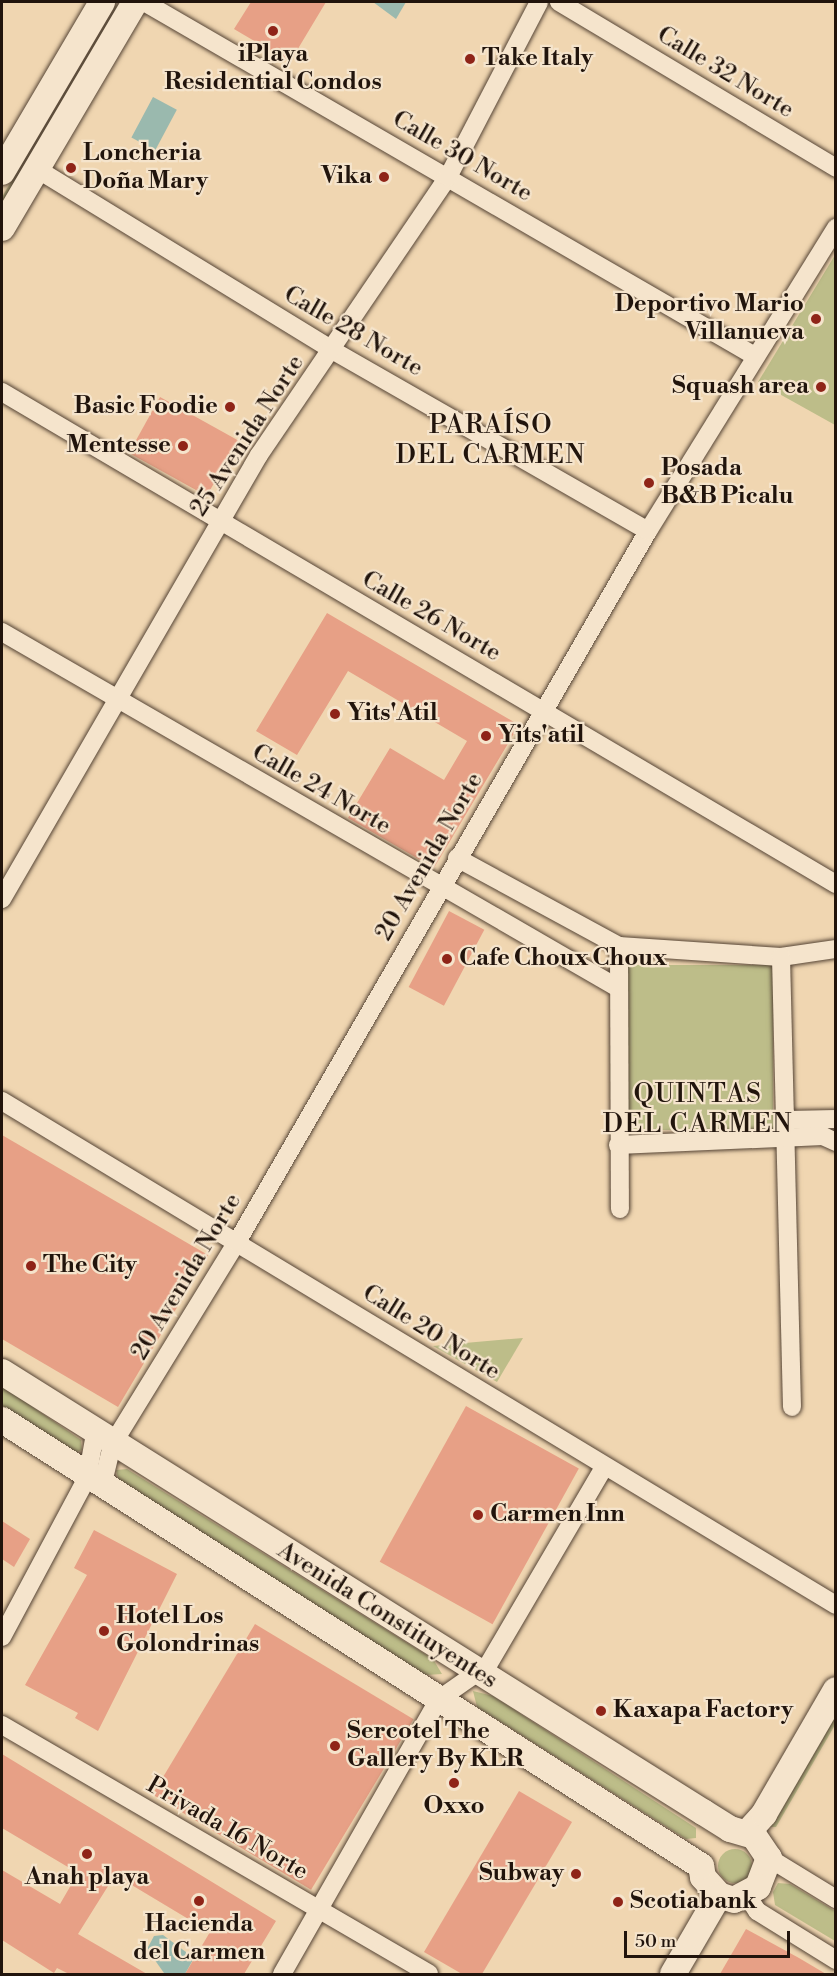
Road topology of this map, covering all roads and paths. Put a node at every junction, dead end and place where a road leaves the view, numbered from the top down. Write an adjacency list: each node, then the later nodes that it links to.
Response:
1 (102, 2): 6 (main road)
2 (135, 2): 8 (main road)
3 (144, 2): 9 (street, Calle 30 Norte)
4 (539, 2): 9 (street, 25 Avenida Norte)
5 (559, 2): 7 (street, Calle 32 Norte)
6 (3, 164)
7 (836, 168)
8 (37, 169): 10 (main road); 12 (street, Calle 28 Norte)
9 (448, 177): 12 (street, 25 Avenida Norte); 13 (street, Calle 30 Norte)
10 (2, 228)
11 (836, 228): 13 (street, 20 Avenida Norte)
12 (332, 350): 15 (street, 25 Avenida Norte); 16 (street, Calle 28 Norte)
13 (755, 356): 16 (street, 20 Avenida Norte)
14 (2, 392): 15 (street, Calle 26 Norte)
15 (220, 523): 18 (street, 25 Avenida Norte); 19 (street, Calle 26 Norte)
16 (648, 531): 19 (street, 20 Avenida Norte)
17 (2, 632): 18 (street, Calle 24 Norte)
18 (121, 700): 21 (street, 25 Avenida Norte); 23 (street, Calle 24 Norte)
19 (544, 710): 20 (street, 20 Avenida Norte); 22 (street, Calle 26 Norte)
20 (457, 858): 23 (street, 20 Avenida Norte); 25 (street)
21 (7, 878): 24 (street, 25 Avenida Norte)
22 (836, 884)
23 (439, 887): 28 (street, Calle 24 Norte); 35 (street, 20 Avenida Norte)
24 (2, 899)
25 (620, 946): 27 (street); 28 (street)
26 (836, 949): 27 (street)
27 (781, 957): 31 (street)
28 (618, 988): 33 (street)
29 (2, 1101): 35 (street, Calle 20 Norte)
30 (836, 1119): 31 (street)
31 (788, 1129): 32 (street); 33 (street); 37 (street)
32 (836, 1142)
33 (618, 1145): 34 (street)
34 (620, 1209)
35 (237, 1242): 39 (street, 20 Avenida Norte); 40 (street, Calle 20 Norte)
36 (2, 1372): 39 (main road, Avenida Constituyentes)
37 (792, 1407)
38 (2, 1420): 41 (main road, Avenida Constituyentes)
39 (103, 1439): 41 (street, 20 Avenida Norte); 44 (main road, Avenida Constituyentes)
40 (604, 1467): 42 (street, Calle 20 Norte); 44 (street)
41 (94, 1482): 43 (street, 20 Avenida Norte); 46 (main road, Avenida Constituyentes)
42 (836, 1605)
43 (2, 1637)
44 (478, 1672): 46 (street); 48 (main road, Avenida Constituyentes)
45 (836, 1690): 48 (main road)
46 (438, 1700): 50 (main road, Avenida Constituyentes); 53 (street)
47 (2, 1725): 53 (street, Privada 16 Norte)
48 (748, 1832): 49 (main road)
49 (769, 1857): 51 (main road); 52 (street)
50 (719, 1895): 51 (main road); 57 (main road)
51 (748, 1896): 54 (street)
52 (836, 1899)
53 (318, 1911): 55 (street); 56 (street, Privada 16 Norte)
54 (836, 1960)
55 (282, 1974)
56 (429, 1974)
57 (673, 1974)

